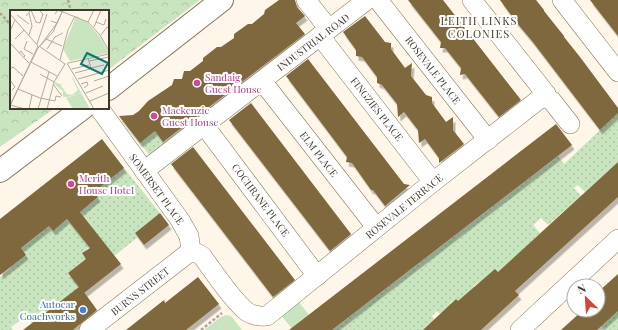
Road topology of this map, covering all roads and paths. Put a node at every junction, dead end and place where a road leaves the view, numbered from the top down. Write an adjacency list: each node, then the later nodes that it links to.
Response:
1 (68, 0): 8 (path)
2 (222, 0): 14 (street)
3 (306, 0): 11 (street, FINGZIES PLACE)
4 (367, 0): 11 (street, INDUSTRIAL ROAD)
5 (378, 0): 20 (street, ROSEVALE PLACE)
6 (472, 0): 15 (street)
7 (562, 0): 12 (street)
8 (71, 10)
9 (0, 14): 10 (path)
10 (10, 24)
11 (324, 33): 13 (street, INDUSTRIAL ROAD); 23 (street, FINGZIES PLACE)
12 (618, 72)
13 (262, 80): 19 (street, INDUSTRIAL ROAD); 24 (street, ELM PLACE)
14 (109, 88)
15 (546, 94): 18 (street); 20 (street, ROSEVALE TERRACE)
16 (82, 109): 21 (street)
17 (100, 109): 22 (street, SOMERSET PLACE)
18 (570, 124)
19 (204, 125): 22 (street, INDUSTRIAL ROAD); 27 (street, COCHRANE PLACE)
20 (488, 140): 23 (street, ROSEVALE TERRACE)
21 (0, 171)
22 (144, 171): 26 (street, SOMERSET PLACE)
23 (433, 182): 24 (street, ROSEVALE TERRACE)
24 (376, 228): 27 (street, ROSEVALE TERRACE)
25 (618, 239): 31 (street)
26 (191, 251): 28 (street); 29 (street, BURNS STREET)
27 (317, 276): 28 (street, ROSEVALE TERRACE)
28 (236, 301): 30 (path)
29 (89, 330)
30 (201, 330)
31 (520, 330)

